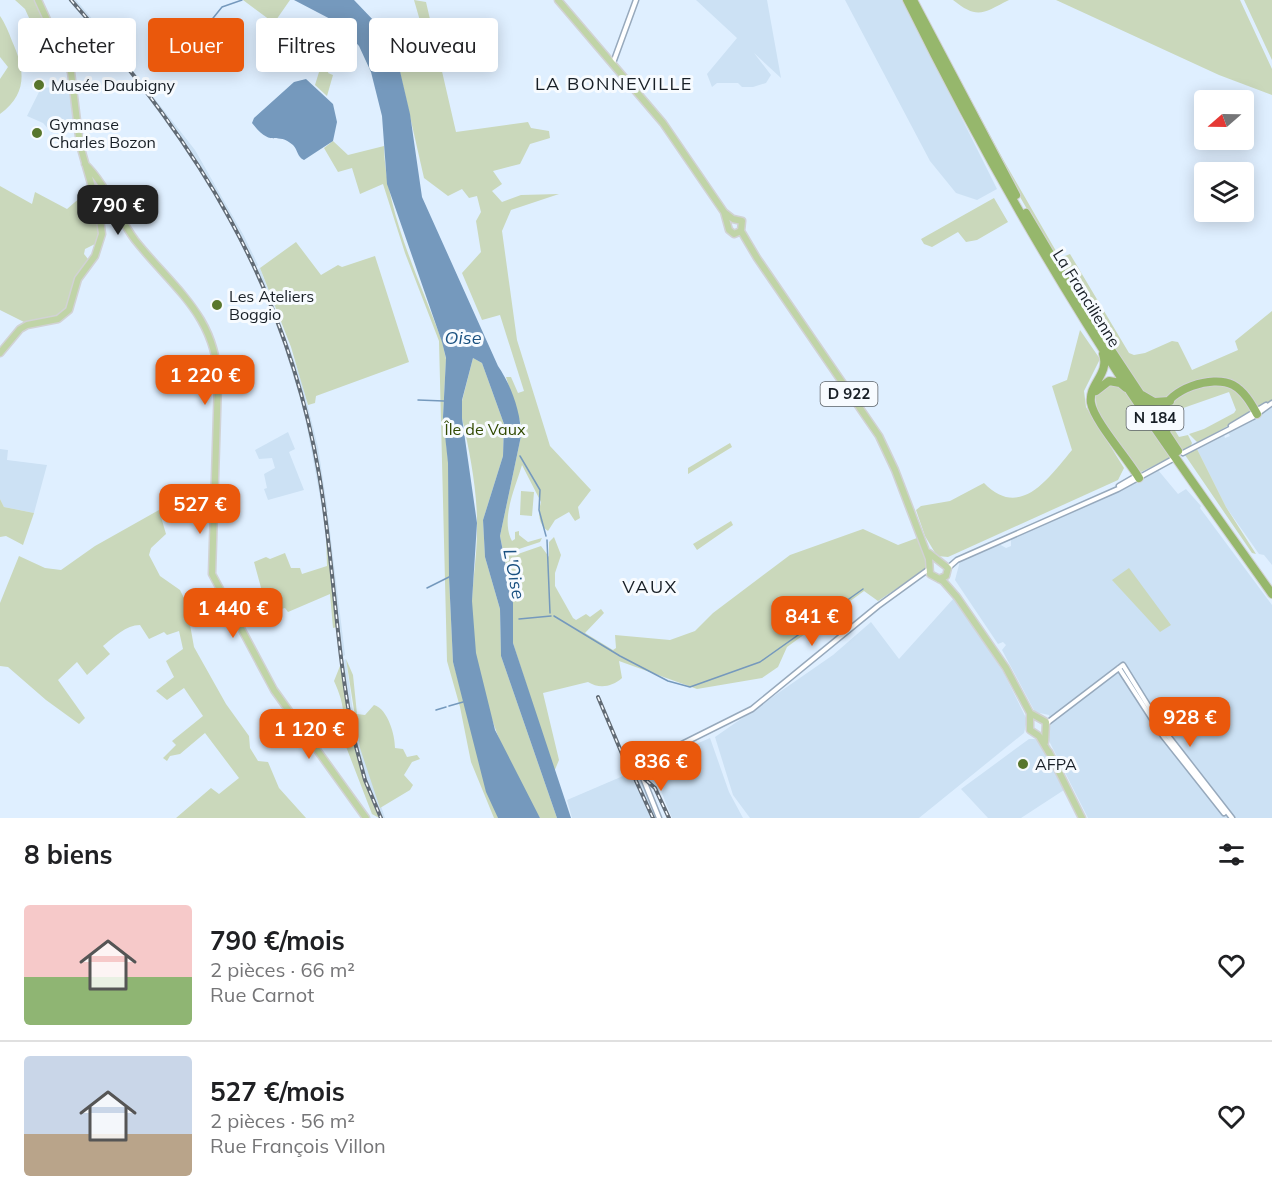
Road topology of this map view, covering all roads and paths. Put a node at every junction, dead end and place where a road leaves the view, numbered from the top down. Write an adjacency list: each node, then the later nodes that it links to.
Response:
1 (38, 0): 7 (main road)
2 (560, 0): 6 (main road)
3 (636, 0): 6 (street)
4 (907, 0): 10 (highway, La Francilienne / N 184)
5 (913, 0): 12 (highway, La Francilienne / N 184)
6 (613, 63): 8 (main road)
7 (85, 164): 11 (main road); 35 (main road)
8 (730, 221): 9 (main road); 9 (main road)
9 (739, 233): 22 (main road, D 922)
10 (1096, 339): 15 (highway, La Francilienne / N 184); 16 (highway)
11 (0, 353)
12 (1134, 386): 13 (highway); 18 (highway, La Francilienne / N 184)
13 (1171, 400): 17 (highway); 18 (highway)
14 (1272, 403): 17 (street)
15 (1141, 408): 16 (highway); 30 (highway, La Francilienne / N 184)
16 (1095, 412): 21 (highway)
17 (1256, 413): 19 (street)
18 (1175, 448): 29 (highway, La Francilienne / N 184)
19 (1183, 453)
20 (1173, 459): 21 (street)
21 (1138, 476): 23 (street)
22 (921, 540): 24 (main road, D 922); 25 (main road, D 922)
23 (957, 560): 24 (street); 26 (street)
24 (940, 561): 25 (main road); 26 (main road)
25 (930, 570): 28 (main road); 36 (street)
26 (947, 572): 28 (main road); 31 (main road)
27 (1248, 574): 30 (highway)
28 (939, 579): 31 (main road)
29 (1272, 586)
30 (1272, 594)
31 (957, 597): 32 (main road)
32 (1034, 719): 33 (main road); 34 (main road)
33 (1047, 720): 34 (main road); 38 (street)
34 (1040, 734): 37 (main road)
35 (366, 818)
36 (659, 818)
37 (1082, 818)
38 (1230, 818)

